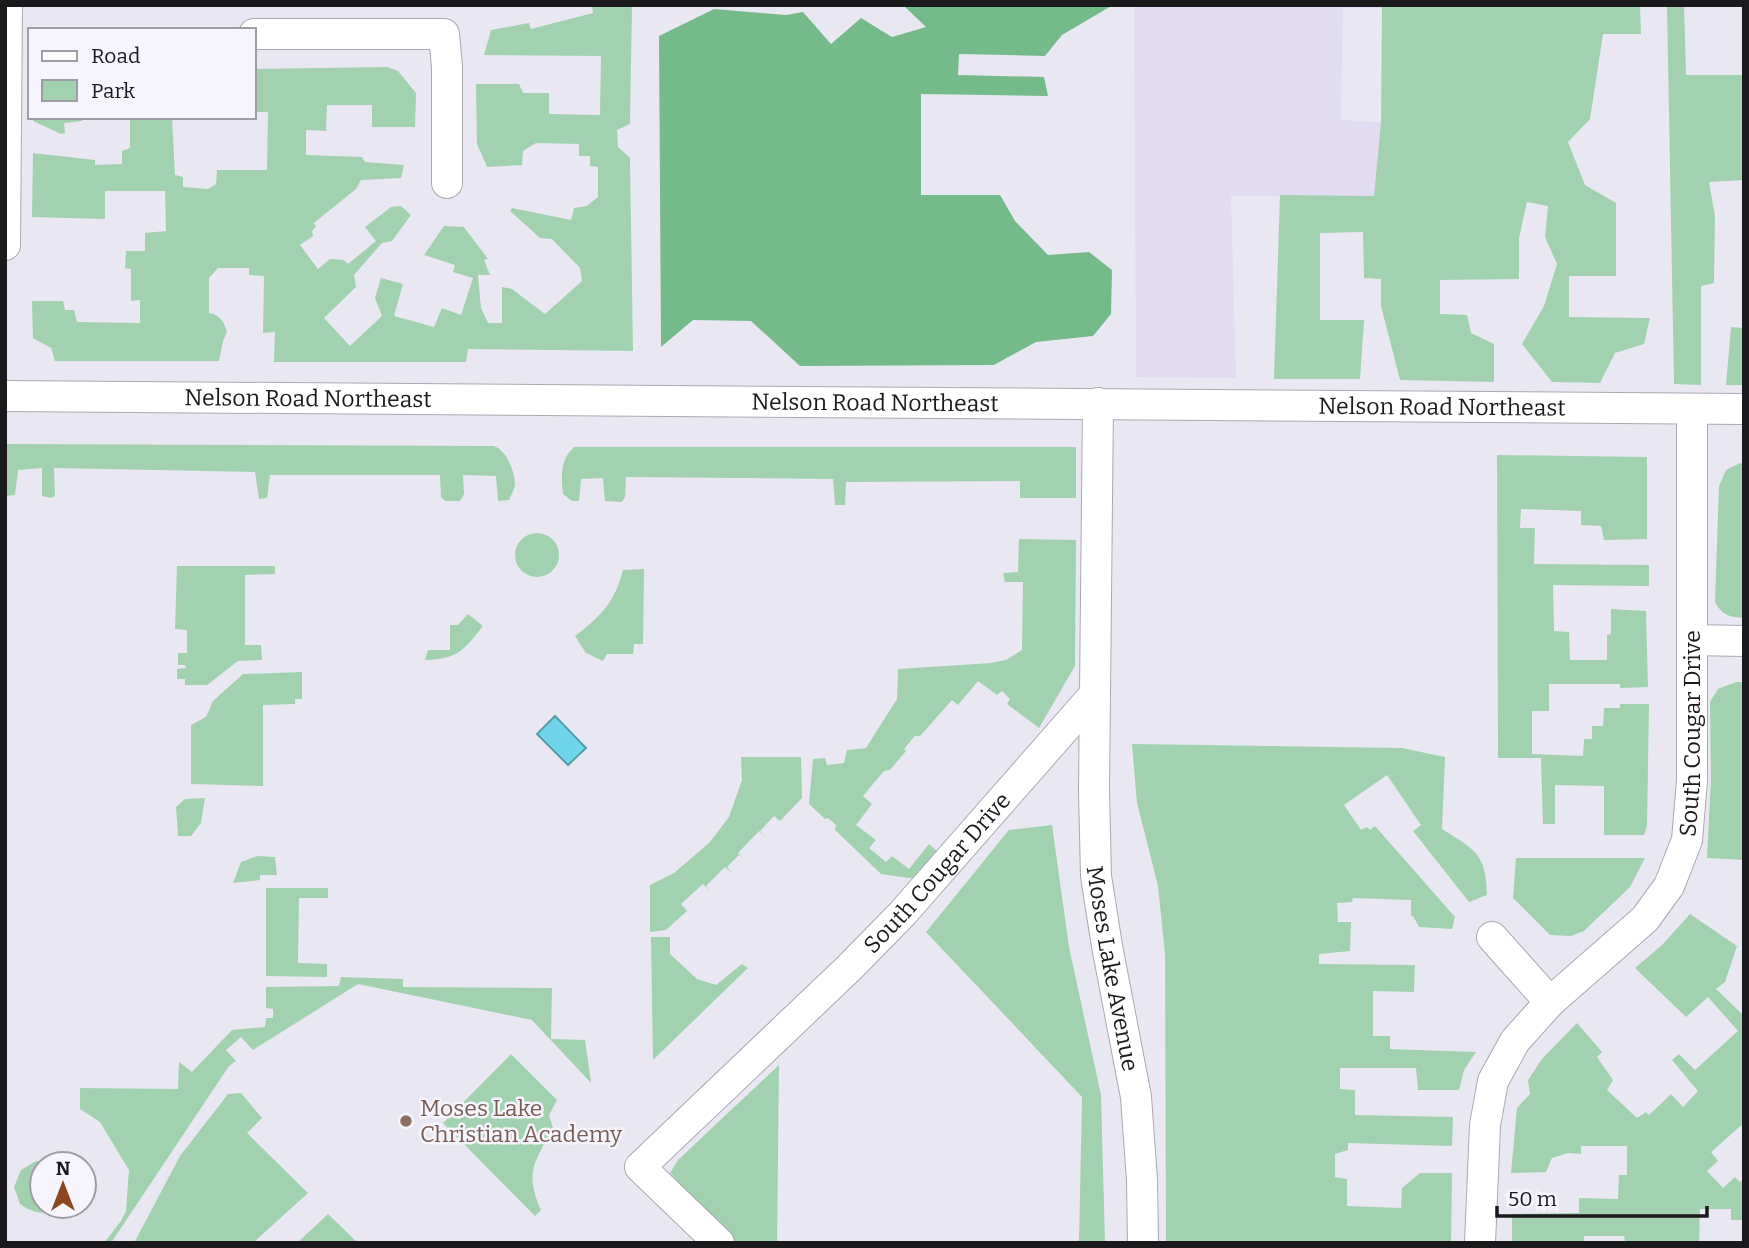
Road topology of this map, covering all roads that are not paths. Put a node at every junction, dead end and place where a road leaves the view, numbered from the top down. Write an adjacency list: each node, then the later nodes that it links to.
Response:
1 (14, 24): 4 (street)
2 (256, 34): 3 (street)
3 (447, 183)
4 (5, 245)
5 (5, 396): 6 (street, Nelson Road Northeast)
6 (1098, 403): 7 (street, Nelson Road Northeast); 11 (street)
7 (1692, 409): 8 (street, Nelson Road Northeast); 9 (street, South Cougar Drive)
8 (1744, 409)
9 (1692, 640): 10 (street); 13 (street, South Cougar Drive)
10 (1744, 641)
11 (1095, 694): 14 (street, South Cougar Drive); 15 (street, Moses Lake Avenue)
12 (1492, 937): 13 (street)
13 (1550, 1002): 16 (street, South Cougar Drive)
14 (719, 1243)
15 (1143, 1243)
16 (1480, 1243)

